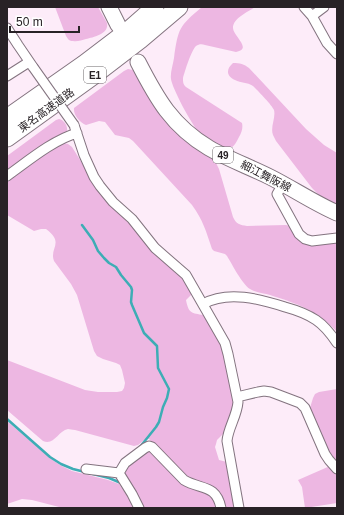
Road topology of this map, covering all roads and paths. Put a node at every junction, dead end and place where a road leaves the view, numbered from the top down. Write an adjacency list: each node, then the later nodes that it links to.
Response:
1 (109, 7): 7 (main road)
2 (155, 7): 13 (highway, 東名高速道路 / E1)
3 (179, 7): 15 (highway, 東名高速道路 / E1)
4 (304, 7): 6 (street)
5 (324, 7): 6 (street)
6 (312, 16): 9 (street)
7 (118, 25)
8 (7, 28): 11 (street)
9 (337, 54)
10 (138, 62): 17 (main road, 細江舞阪線 / 49)
11 (31, 64): 12 (street); 14 (street, bridge)
12 (7, 76)
13 (7, 118)
14 (75, 129): 16 (street); 20 (street)
15 (7, 138)
16 (7, 176)
17 (283, 184): 18 (main road, 細江舞阪線 / 49); 19 (street)
18 (337, 213)
19 (337, 238)
20 (203, 304): 21 (street); 22 (street)
21 (337, 343)
22 (237, 397): 24 (street); 28 (street)
23 (86, 469): 25 (street)
24 (337, 469)
25 (119, 473): 26 (street); 27 (street)
26 (139, 508)
27 (221, 508)
28 (240, 508)

